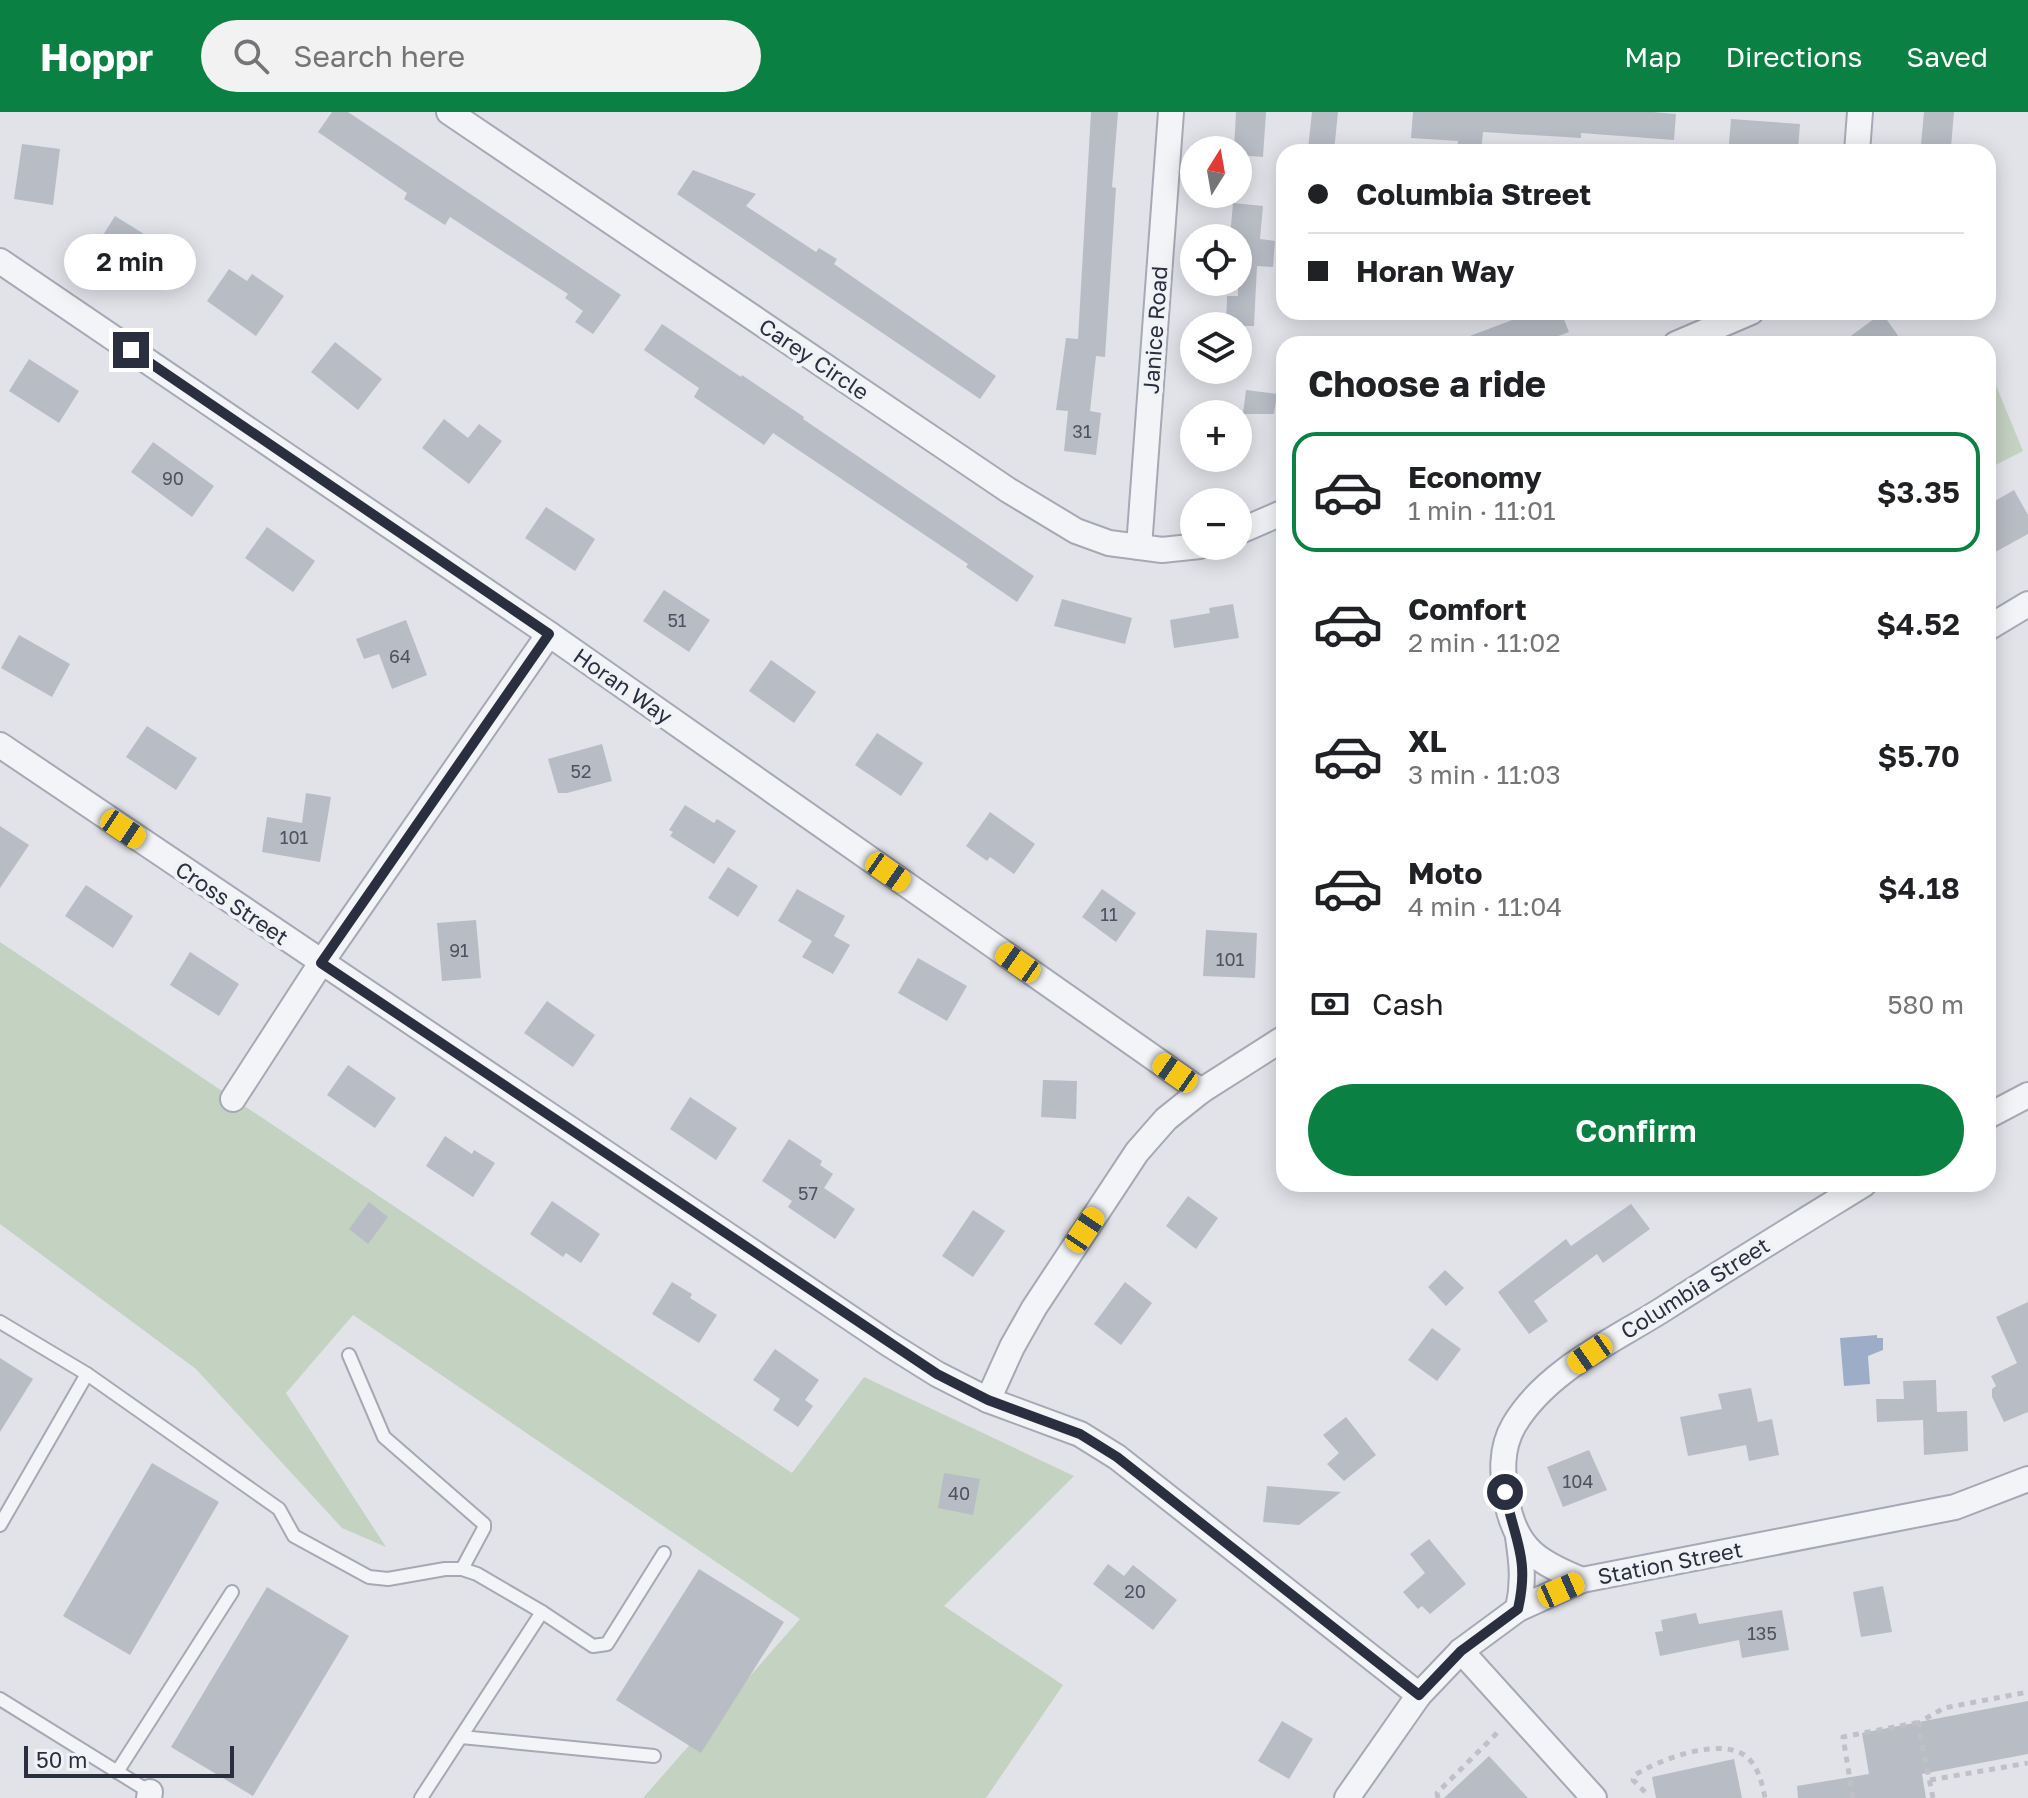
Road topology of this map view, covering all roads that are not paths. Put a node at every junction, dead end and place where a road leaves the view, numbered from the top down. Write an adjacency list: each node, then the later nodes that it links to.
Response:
1 (449, 112): 10 (street, Carey Circle)
2 (1171, 112): 10 (street, Janice Road)
3 (1860, 112): 4 (street)
4 (1858, 144)
5 (0, 261): 14 (street, Horan Way)
6 (1732, 320): 7 (street)
7 (1695, 336)
8 (1276, 515): 9 (street)
9 (1252, 526)
10 (1139, 547): 11 (street, Carey Circle)
11 (1180, 548)
12 (2028, 604): 13 (street)
13 (1996, 623)
14 (549, 634): 16 (street); 18 (street, Horan Way)
15 (0, 745): 16 (street, Cross Street)
16 (321, 963): 20 (street); 26 (street, Cross Street)
17 (1276, 1043): 18 (street)
18 (1201, 1091): 26 (street)
19 (2028, 1095): 21 (street)
20 (233, 1099)
21 (1996, 1112)
22 (1851, 1192): 30 (street, Columbia Street)
23 (0, 1322): 25 (lane)
24 (349, 1355): 32 (lane)
25 (87, 1374): 28 (lane); 32 (lane)
26 (988, 1400): 38 (street, Cross Street)
27 (2028, 1479): 33 (street, Station Street)
28 (5, 1504): 29 (lane)
29 (0, 1525)
30 (1518, 1534): 33 (street, Columbia Street); 35 (street, Columbia Street)
31 (664, 1553): 36 (lane)
32 (462, 1569): 36 (lane)
33 (1582, 1580): 35 (street, Station Street)
34 (232, 1592): 42 (lane)
35 (1518, 1609): 37 (street, Station Street)
36 (542, 1612): 40 (lane)
37 (1461, 1651): 38 (street, Station Street); 46 (street)
38 (1419, 1695): 45 (street, Station Street)
39 (0, 1699): 42 (lane)
40 (461, 1737): 41 (lane); 44 (lane)
41 (654, 1756)
42 (117, 1772): 43 (lane)
43 (153, 1796)
44 (421, 1798)
45 (1347, 1798)
46 (1594, 1798)

